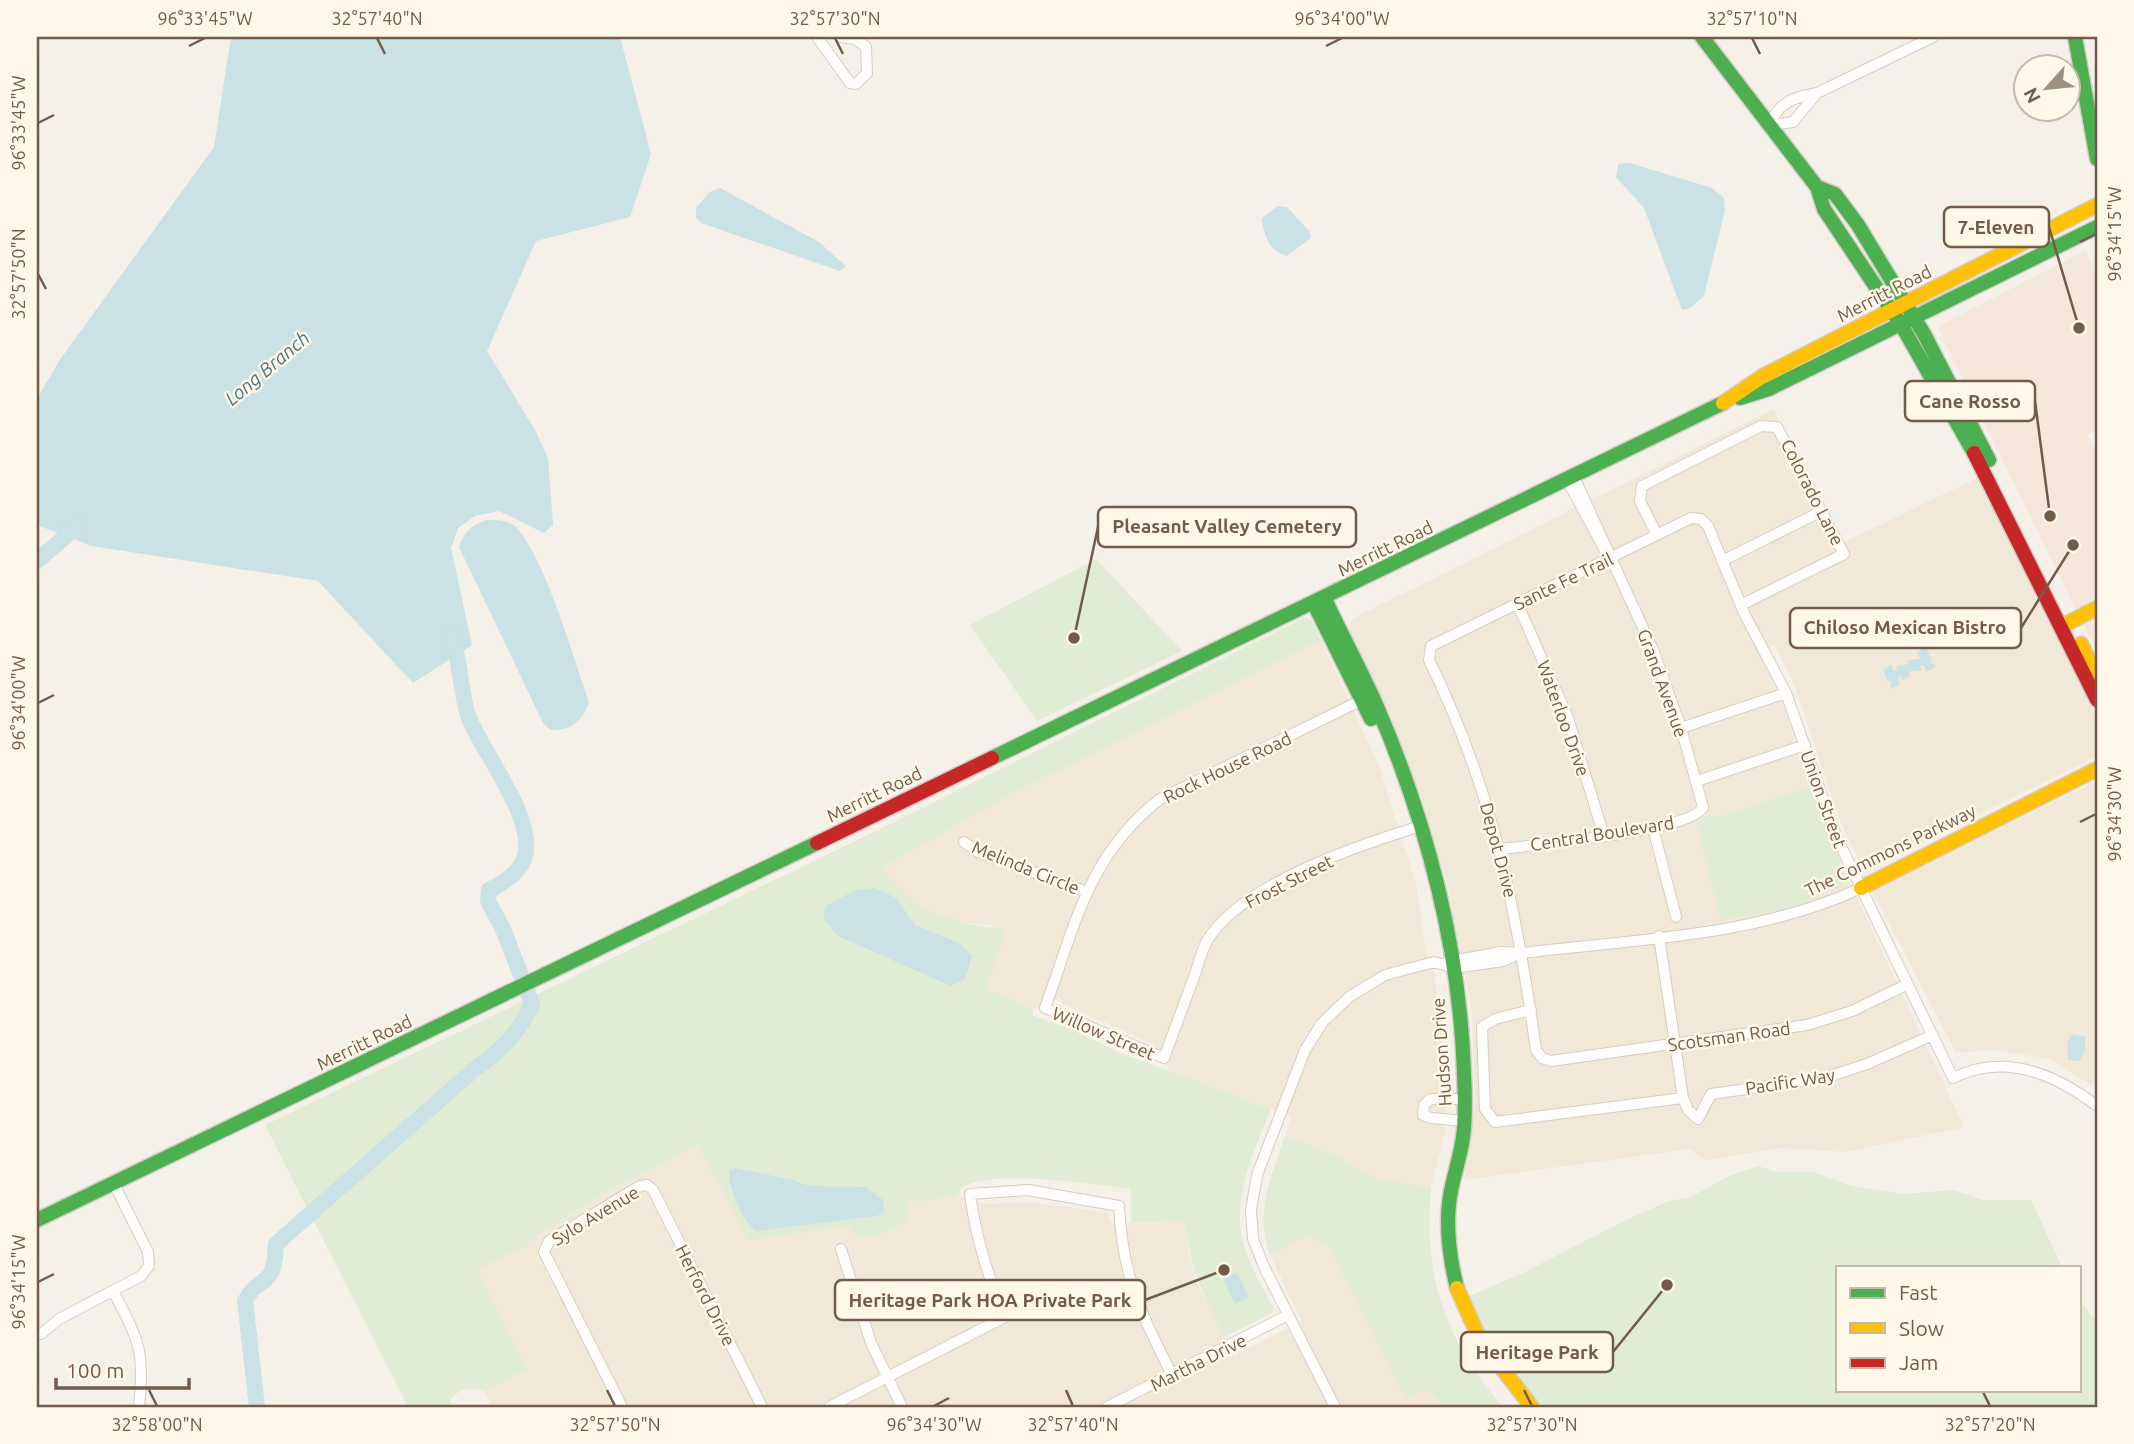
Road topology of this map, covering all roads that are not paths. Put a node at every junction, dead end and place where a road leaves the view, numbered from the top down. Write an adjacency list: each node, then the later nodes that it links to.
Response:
1 (817, 37): 2 (street)
2 (841, 37)
3 (1703, 37): 7 (main road)
4 (1931, 37): 6 (street)
5 (2075, 37): 8 (main road)
6 (1817, 93): 7 (street); 7 (street)
7 (1770, 125): 11 (main road)
8 (2097, 159)
9 (2097, 205): 11 (main road, Merritt Road)
10 (2097, 227): 12 (main road, Merritt Road)
11 (1900, 306): 12 (main road); 13 (main road, Merritt Road)
12 (1909, 322): 13 (main road, Merritt Road); 24 (main road)
13 (1728, 401): 14 (main road, Merritt Road)
14 (1571, 479): 18 (street, Grand Avenue); 20 (main road, Merritt Road)
15 (1822, 511): 17 (street, Colorado Lane); 19 (street); 22 (street, Colorado Lane)
16 (1700, 519): 17 (street, Sante Fe Trail); 19 (street, Union Street)
17 (1657, 535): 18 (street, Sante Fe Trail)
18 (1610, 558): 21 (street, Sante Fe Trail); 30 (street, Grand Avenue)
19 (1722, 561): 22 (street, Union Street)
20 (1320, 602): 28 (main road, Hudson Drive); 35 (main road, Hudson Drive); 57 (main road, Merritt Road)
21 (1517, 603): 25 (street, Sante Fe Trail); 37 (street, Waterloo Drive)
22 (1741, 605): 27 (street, Union Street)
23 (2097, 608): 24 (main road)
24 (2066, 624): 26 (main road); 29 (main road)
25 (1428, 651): 39 (street, Depot Drive)
26 (2097, 677)
27 (1786, 693): 30 (street); 31 (street, Union Street)
28 (1362, 700): 35 (main road, Hudson Drive); 41 (street, Rock House Road)
29 (2097, 700)
30 (1681, 728): 33 (street, Grand Avenue)
31 (1805, 745): 33 (street); 40 (street, Union Street)
32 (2097, 769): 40 (main road, The Commons Parkway)
33 (1697, 781): 34 (street, Grand Avenue)
34 (1701, 811): 36 (street, Central Boulevard)
35 (1417, 827): 45 (main road, Hudson Drive); 51 (street, Frost Street)
36 (1653, 828): 37 (street, Central Boulevard); 42 (street)
37 (1604, 836): 39 (street, Central Boulevard)
38 (964, 842): 41 (street, Melinda Circle)
39 (1501, 849): 44 (street, Depot Drive)
40 (1861, 888): 43 (street, The Commons Parkway); 46 (street, Union Street)
41 (1087, 892): 47 (street, Rock House Road)
42 (1676, 917)
43 (1659, 936): 44 (street, The Commons Parkway); 50 (street)
44 (1522, 953): 45 (street, The Commons Parkway); 48 (street, Depot Drive)
45 (1450, 964): 54 (main road, Hudson Drive); 62 (street, The Commons Parkway)
46 (1908, 984): 49 (street, Union Street); 50 (street, Scotsman Road)
47 (1045, 1008): 51 (street, Willow Street)
48 (1531, 1010): 52 (street, Depot Drive); 53 (street)
49 (1933, 1035): 53 (street, Pacific Way); 55 (street, Union Street)
50 (1674, 1044): 52 (street, Scotsman Road); 53 (street)
51 (1164, 1058)
52 (1542, 1058)
53 (1683, 1098)
54 (1461, 1099): 56 (main road, Hudson Drive); 56 (street)
55 (2097, 1105)
56 (1461, 1120): 73 (main road, Hudson Drive); 74 (main road, Hudson Drive)
57 (114, 1184): 59 (main road, Merritt Road); 61 (street)
58 (647, 1185): 67 (street, Sylo Avenue); 68 (street, Herford Drive)
59 (37, 1220)
60 (841, 1249): 65 (street)
61 (113, 1291): 63 (street); 66 (street)
62 (1288, 1315): 64 (street, Martha Drive); 72 (street, The Commons Parkway)
63 (41, 1334)
64 (1172, 1375): 65 (street); 71 (street, Martha Drive)
65 (887, 1377): 69 (street); 70 (street)
66 (139, 1407)
67 (622, 1407)
68 (762, 1407)
69 (829, 1407)
70 (902, 1407)
71 (1107, 1407)
72 (1335, 1407)
73 (1520, 1407)
74 (1532, 1407)

